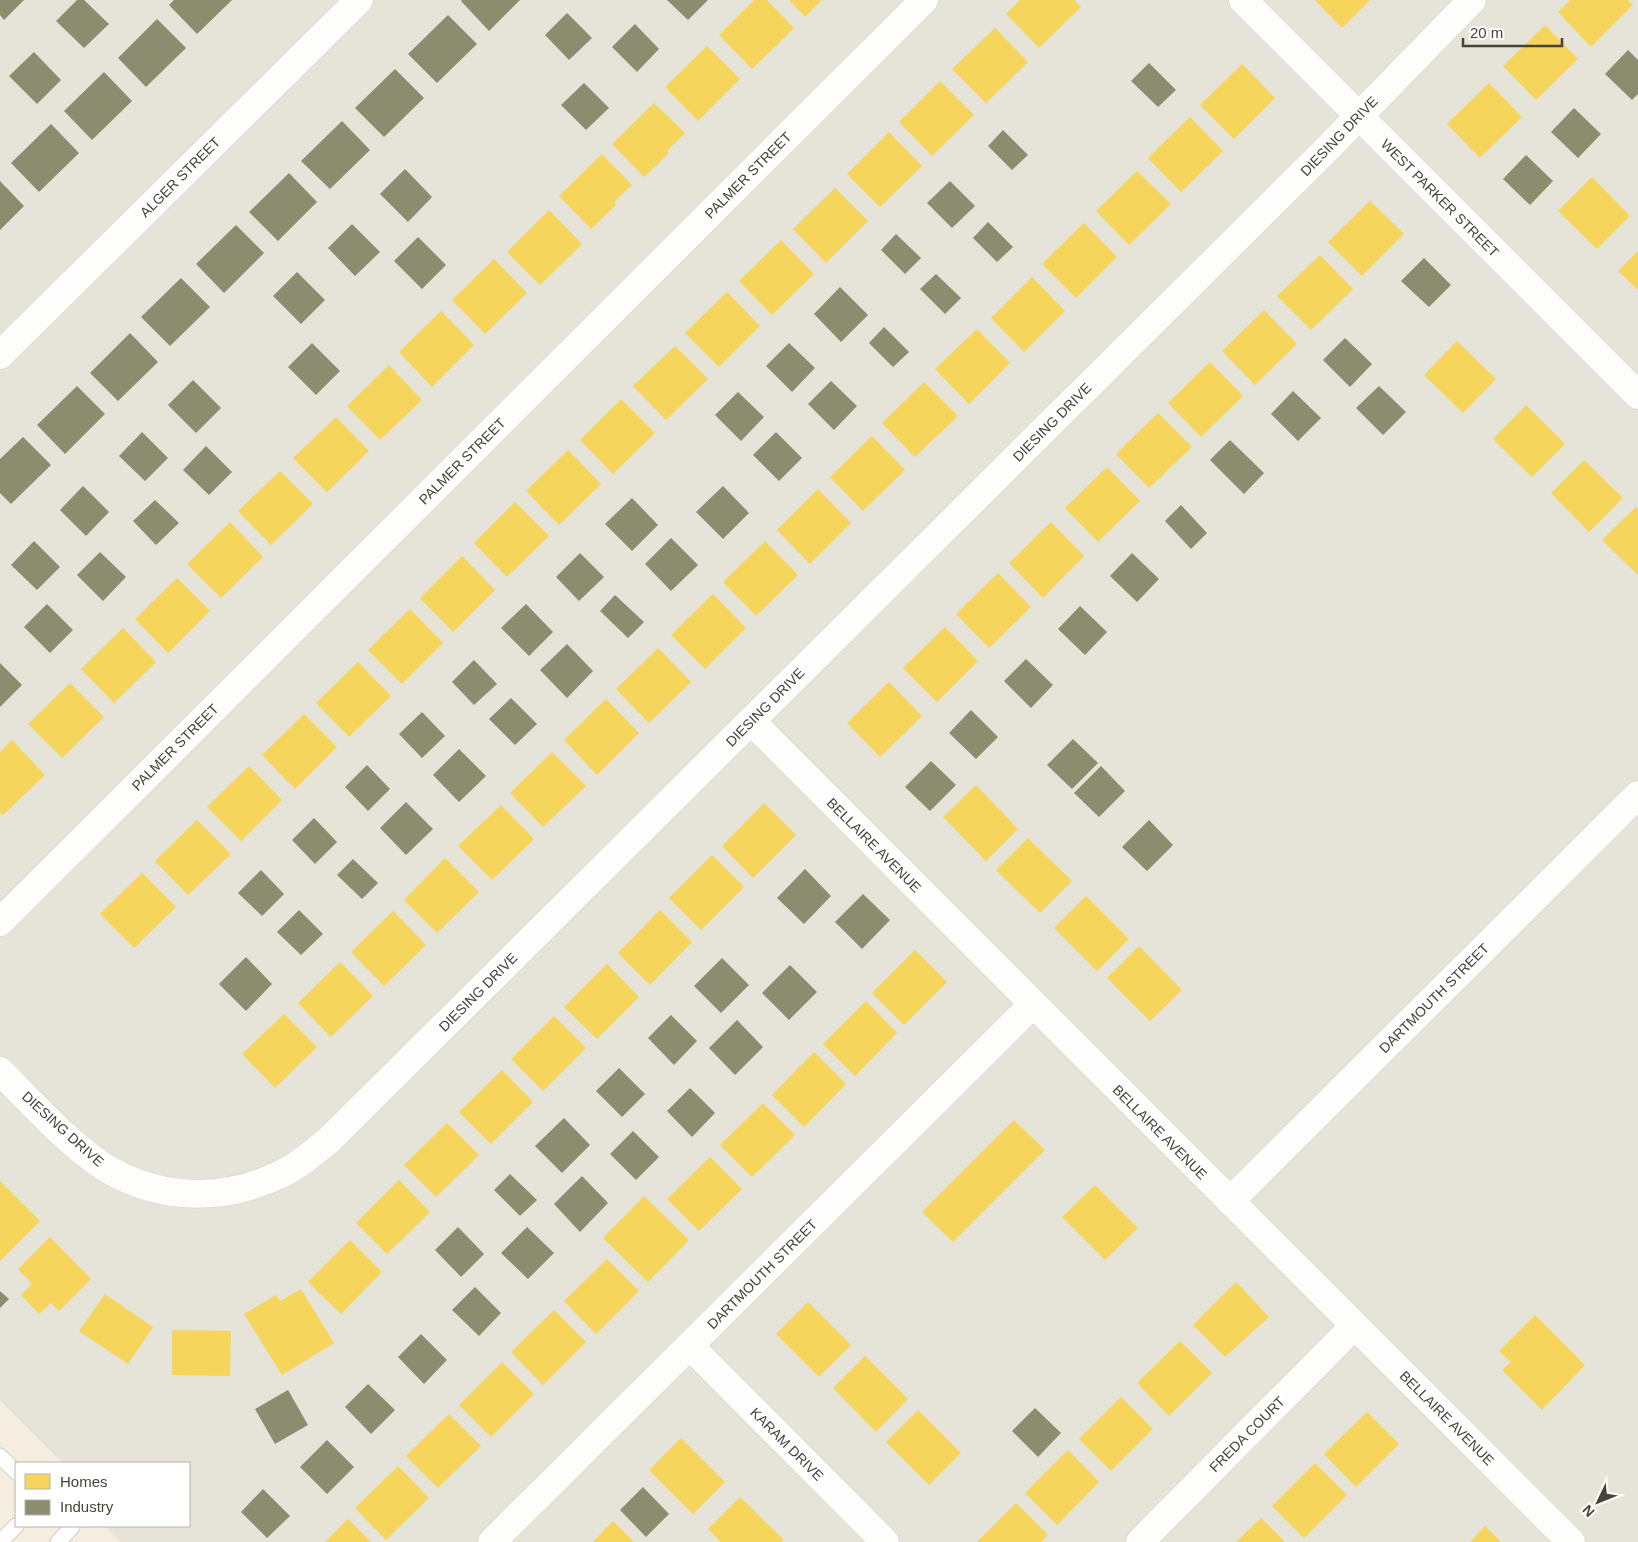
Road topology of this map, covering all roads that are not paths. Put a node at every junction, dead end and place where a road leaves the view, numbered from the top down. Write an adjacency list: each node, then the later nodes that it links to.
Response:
1 (359, 0): 6 (street, ALGER STREET)
2 (924, 0): 10 (street, PALMER STREET)
3 (1243, 0): 5 (street, WEST PARKER STREET)
4 (1472, 0): 5 (street, DIESING DRIVE)
5 (1359, 116): 7 (street, WEST PARKER STREET); 8 (street, DIESING DRIVE)
6 (0, 355)
7 (1638, 395)
8 (751, 721): 11 (street, BELLAIRE AVENUE); 12 (street, DIESING DRIVE)
9 (1638, 795): 13 (street, DARTMOUTH STREET)
10 (0, 922)
11 (1032, 1005): 13 (street, BELLAIRE AVENUE); 15 (street, DARTMOUTH STREET)
12 (0, 1071)
13 (1230, 1201): 14 (street, BELLAIRE AVENUE)
14 (1354, 1326): 24 (street, FREDA COURT); 25 (street, BELLAIRE AVENUE)
15 (690, 1346): 22 (street, DARTMOUTH STREET); 23 (street, KARAM DRIVE)
16 (0, 1456): 17 (lane)
17 (15, 1471)
18 (15, 1527): 20 (lane)
19 (72, 1527): 21 (lane)
20 (0, 1542)
21 (58, 1542)
22 (492, 1542)
23 (885, 1542)
24 (1140, 1542)
25 (1571, 1542)

